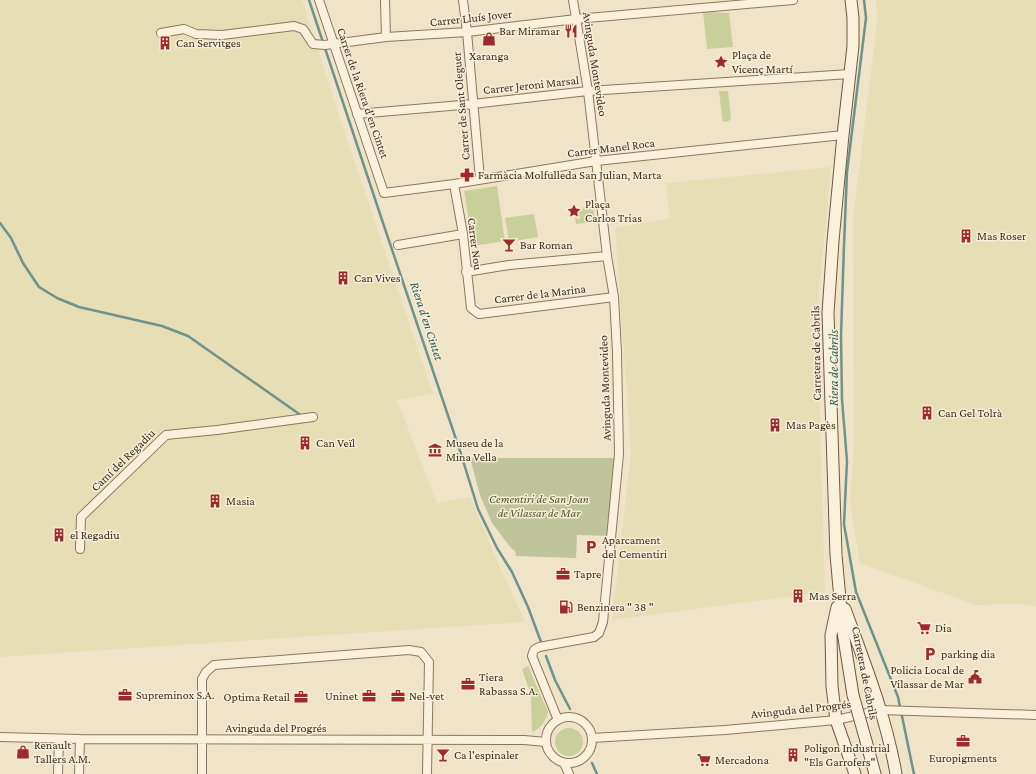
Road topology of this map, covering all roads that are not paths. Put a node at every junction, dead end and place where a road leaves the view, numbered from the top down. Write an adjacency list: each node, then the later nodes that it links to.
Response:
1 (319, 0): 11 (street, Carrer de la Riera d'en Cintet)
2 (385, 0): 10 (street)
3 (463, 0): 8 (street, Carrer de Sant Oleguer)
4 (573, 0): 7 (street, Avinguda Montevideo)
5 (793, 0): 7 (street, Carrer Lluís Jover)
6 (851, 0): 12 (street, Carretera de Cabrils)
7 (576, 19): 8 (street, Carrer Lluís Jover); 13 (street, Avinguda Montevideo)
8 (467, 32): 10 (street, Carrer Lluís Jover); 14 (street, Carrer de Sant Oleguer)
9 (161, 33): 11 (street, Carrer Lluís Jover)
10 (386, 38): 11 (street, Carrer Lluís Jover)
11 (334, 44): 15 (street, Carrer de la Riera d'en Cintet)
12 (850, 74): 13 (street, Carrer Jeroni Marsal); 16 (street, Carretera de Cabrils)
13 (588, 91): 14 (street, Carrer Jeroni Marsal); 17 (street, Avinguda Montevideo)
14 (473, 104): 15 (street, Carrer Jeroni Marsal); 18 (street, Carrer de Sant Oleguer)
15 (357, 114): 20 (street, Carrer de la Riera d'en Cintet)
16 (843, 135): 17 (street, Carrer Manel Roca); 29 (street, Carretera de Cabrils)
17 (596, 161): 18 (street, Carrer Manel Roca); 23 (street, Avinguda Montevideo)
18 (480, 179): 19 (street, Carrer Manel Roca)
19 (454, 184): 20 (street, Carrer Manel Roca); 21 (street, Carrer Nou)
20 (384, 193)
21 (463, 234): 22 (street); 24 (street, Carrer Nou)
22 (398, 245)
23 (607, 256): 24 (street); 25 (street, Avinguda Montevideo)
24 (466, 272): 26 (street, Carrer Nou)
25 (614, 297): 26 (street, Carrer de la Marina); 32 (street, Avinguda Montevideo)
26 (471, 308)
27 (313, 418): 28 (street, Camí del Regadiu)
28 (80, 549)
29 (840, 595): 30 (street); 33 (street); 48 (street, Carretera de Cabrils, bridge)
30 (881, 710): 31 (street, Avinguda del Progrés); 33 (street, Avinguda del Progrés); 49 (street)
31 (1036, 715)
32 (558, 720): 36 (street); 40 (street)
33 (836, 720): 36 (street, Avinguda del Progrés); 47 (street)
34 (2, 738): 35 (street, Avinguda del Progrés)
35 (59, 738): 37 (street, Avinguda del Progrés); 42 (street)
36 (592, 738): 41 (street)
37 (80, 739): 38 (street, Avinguda del Progrés); 43 (street)
38 (203, 739): 39 (street, Avinguda del Progrés); 39 (street); 44 (street)
39 (427, 740): 40 (street, Avinguda del Progrés); 45 (street)
40 (546, 742): 41 (street)
41 (564, 763): 46 (street)
42 (58, 774)
43 (79, 774)
44 (202, 774)
45 (427, 774)
46 (569, 774)
47 (855, 774)
48 (875, 774)
49 (896, 774)

